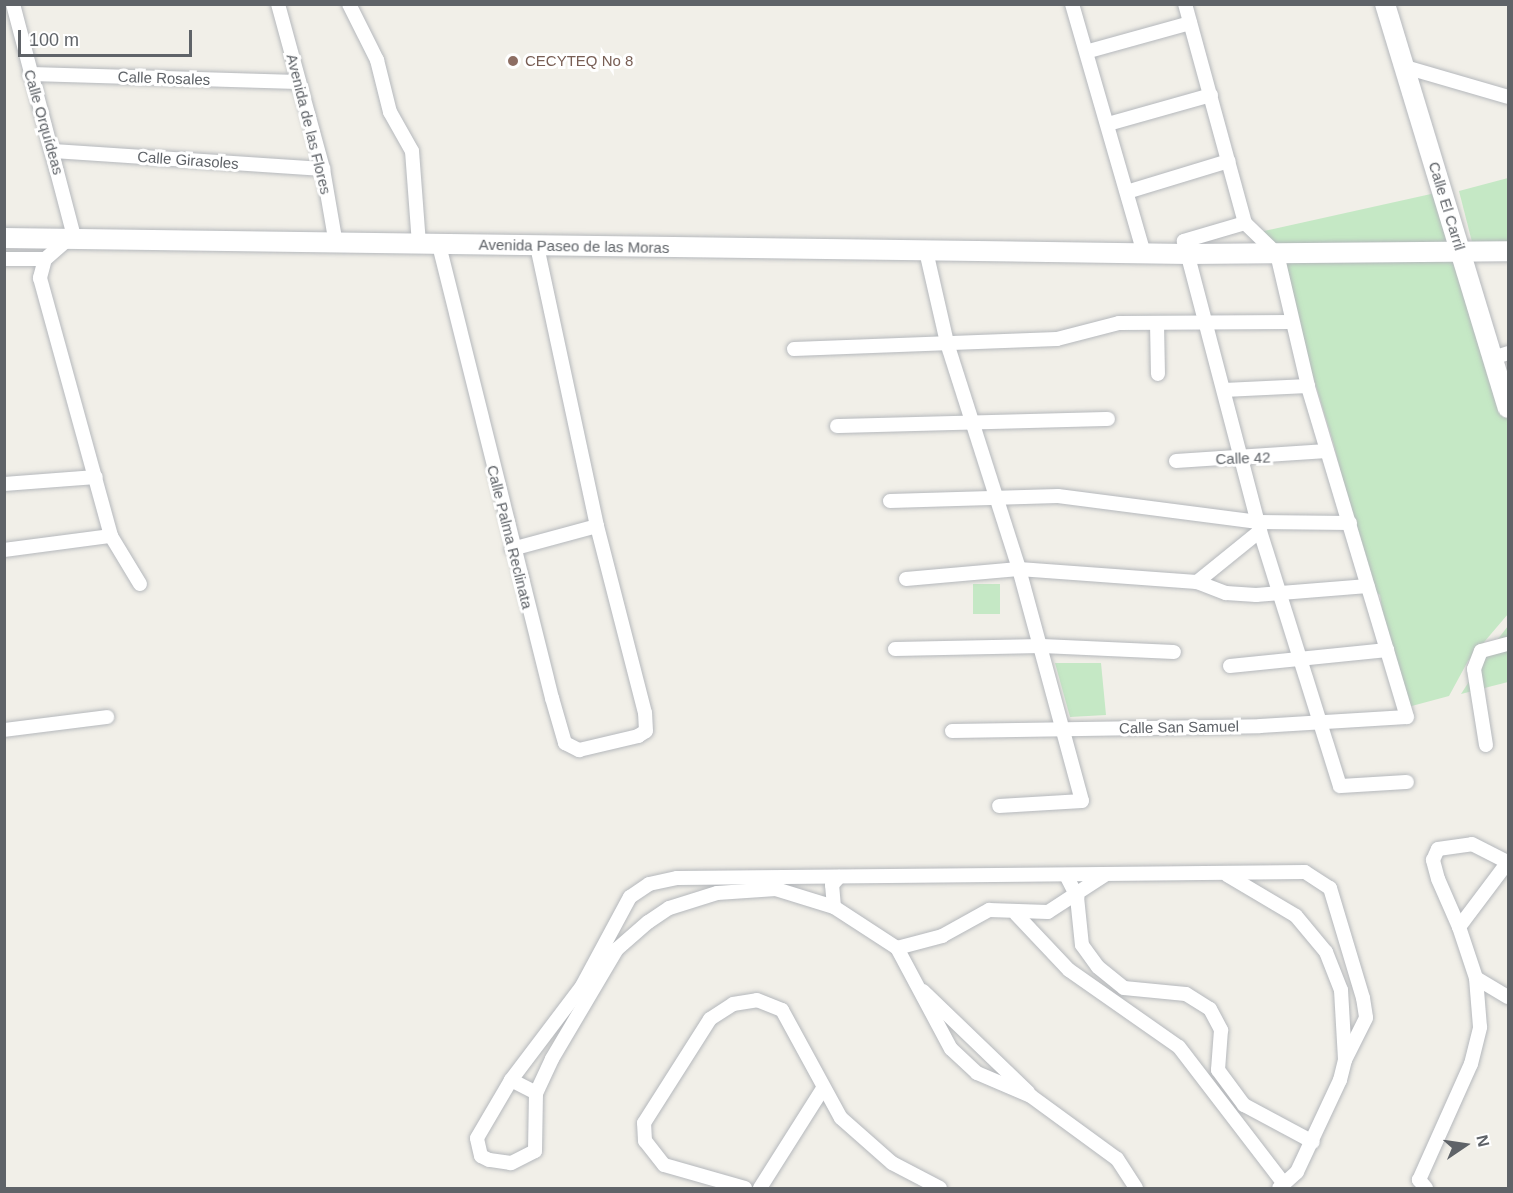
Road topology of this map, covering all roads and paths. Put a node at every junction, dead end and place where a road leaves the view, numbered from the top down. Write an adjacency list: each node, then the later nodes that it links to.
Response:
1 (13, 4): 10 (street, Calle Orquídeas)
2 (278, 4): 11 (street, Avenida de las Flores)
3 (349, 4): 23 (street)
4 (1072, 4): 8 (street)
5 (1185, 4): 7 (street)
6 (1386, 4): 9 (main road, Calle El Carril)
7 (1190, 23): 8 (street); 12 (street)
8 (1089, 51): 14 (street)
9 (1404, 67): 13 (street); 27 (main road, Calle El Carril)
10 (30, 74): 11 (street, Calle Rosales); 15 (street, Calle Orquídeas)
11 (299, 82): 17 (street, Avenida de las Flores)
12 (1211, 95): 14 (street); 16 (street)
13 (1509, 97)
14 (1108, 124): 18 (street)
15 (53, 151): 17 (street, Calle Girasoles); 21 (street, Calle Orquídeas)
16 (1229, 161): 18 (street); 19 (street)
17 (323, 169): 22 (street, Avenida de las Flores)
18 (1130, 191): 29 (street)
19 (1245, 223): 30 (street); 31 (street)
20 (4, 238): 21 (main road, Avenida Paseo de las Moras)
21 (71, 241): 22 (main road, Avenida Paseo de las Moras); 33 (street)
22 (336, 243): 23 (main road, Avenida Paseo de las Moras)
23 (419, 245): 24 (main road, Avenida Paseo de las Moras)
24 (439, 245): 25 (main road, Avenida Paseo de las Moras); 58 (street, Calle Palma Reclinata)
25 (537, 246): 26 (main road, Avenida Paseo de las Moras); 55 (street)
26 (926, 250): 29 (main road, Avenida Paseo de las Moras); 37 (street)
27 (1461, 250): 28 (main road, Avenida Paseo de las Moras); 31 (main road, Avenida Paseo de las Moras); 39 (main road, Calle El Carril)
28 (1509, 251)
29 (1144, 253): 30 (main road, Avenida Paseo de las Moras)
30 (1188, 254): 31 (main road, Avenida Paseo de las Moras); 36 (street)
31 (1277, 254): 34 (street)
32 (4, 259): 33 (street)
33 (45, 259): 50 (street)
34 (1291, 322): 36 (street); 41 (street)
35 (1157, 323): 36 (street); 37 (street); 40 (street)
36 (1207, 326): 42 (street)
37 (947, 343): 38 (street); 45 (street)
38 (794, 349)
39 (1501, 356): 43 (main road, Calle El Carril)
40 (1158, 374)
41 (1308, 386): 42 (street); 47 (street)
42 (1224, 390): 48 (street)
43 (1509, 408)
44 (1108, 419): 45 (street)
45 (973, 420): 46 (street); 52 (street)
46 (837, 426)
47 (1327, 451): 48 (street, Calle 42); 54 (street)
48 (1242, 459): 49 (street, Calle 42); 56 (street)
49 (1176, 461)
50 (96, 477): 51 (street); 57 (street)
51 (4, 484)
52 (996, 498): 53 (street); 56 (street); 60 (street)
53 (890, 501)
54 (1350, 523): 56 (street); 64 (street)
55 (597, 526): 58 (street); 58 (street, Calle Palma Reclinata)
56 (1259, 526): 62 (street); 65 (street)
57 (111, 536): 59 (street); 63 (street)
58 (512, 549)
59 (4, 550)
60 (1020, 570): 61 (street); 62 (street); 67 (street)
61 (906, 579)
62 (1197, 582): 65 (street)
63 (140, 584)
64 (1368, 586): 65 (street); 69 (street)
65 (1282, 595): 71 (street)
66 (1509, 644): 78 (street)
67 (1042, 646): 68 (street); 70 (street); 75 (street)
68 (895, 649)
69 (1387, 650): 71 (street); 74 (street, Calle San Samuel)
70 (1174, 652)
71 (1299, 656): 72 (street); 74 (street)
72 (1230, 666)
73 (107, 717): 76 (street)
74 (1320, 724): 75 (street, Calle San Samuel); 79 (street)
75 (1064, 727): 77 (street, Calle San Samuel); 80 (street)
76 (4, 730)
77 (952, 731)
78 (1486, 745)
79 (1407, 782)
80 (999, 806)
81 (1508, 862): 91 (street); 91 (street)
82 (1277, 872): 83 (street); 88 (street); 92 (street)
83 (1225, 874): 85 (street); 88 (street)
84 (1066, 875): 85 (street); 86 (street); 87 (street)
85 (1105, 875): 87 (street)
86 (839, 877): 89 (street); 99 (street)
87 (1077, 897): 90 (street); 103 (street)
88 (1271, 899): 94 (street)
89 (834, 907): 93 (street); 101 (street)
90 (1016, 914): 93 (street); 104 (street)
91 (1459, 927): 95 (street)
92 (1346, 940): 94 (street); 98 (street)
93 (897, 948): 96 (street)
94 (1326, 952): 98 (street)
95 (1476, 978): 97 (street); 105 (street)
96 (921, 989): 102 (street); 102 (street)
97 (1509, 997)
98 (1345, 1060): 103 (street)
99 (511, 1080): 101 (street); 101 (street)
100 (822, 1090): 106 (street); 107 (street); 108 (street)
101 (536, 1094)
102 (1031, 1096): 109 (street)
103 (1313, 1142): 104 (street)
104 (1281, 1186)
105 (1420, 1186)
106 (745, 1188)
107 (760, 1188)
108 (940, 1188)
109 (1136, 1188)

